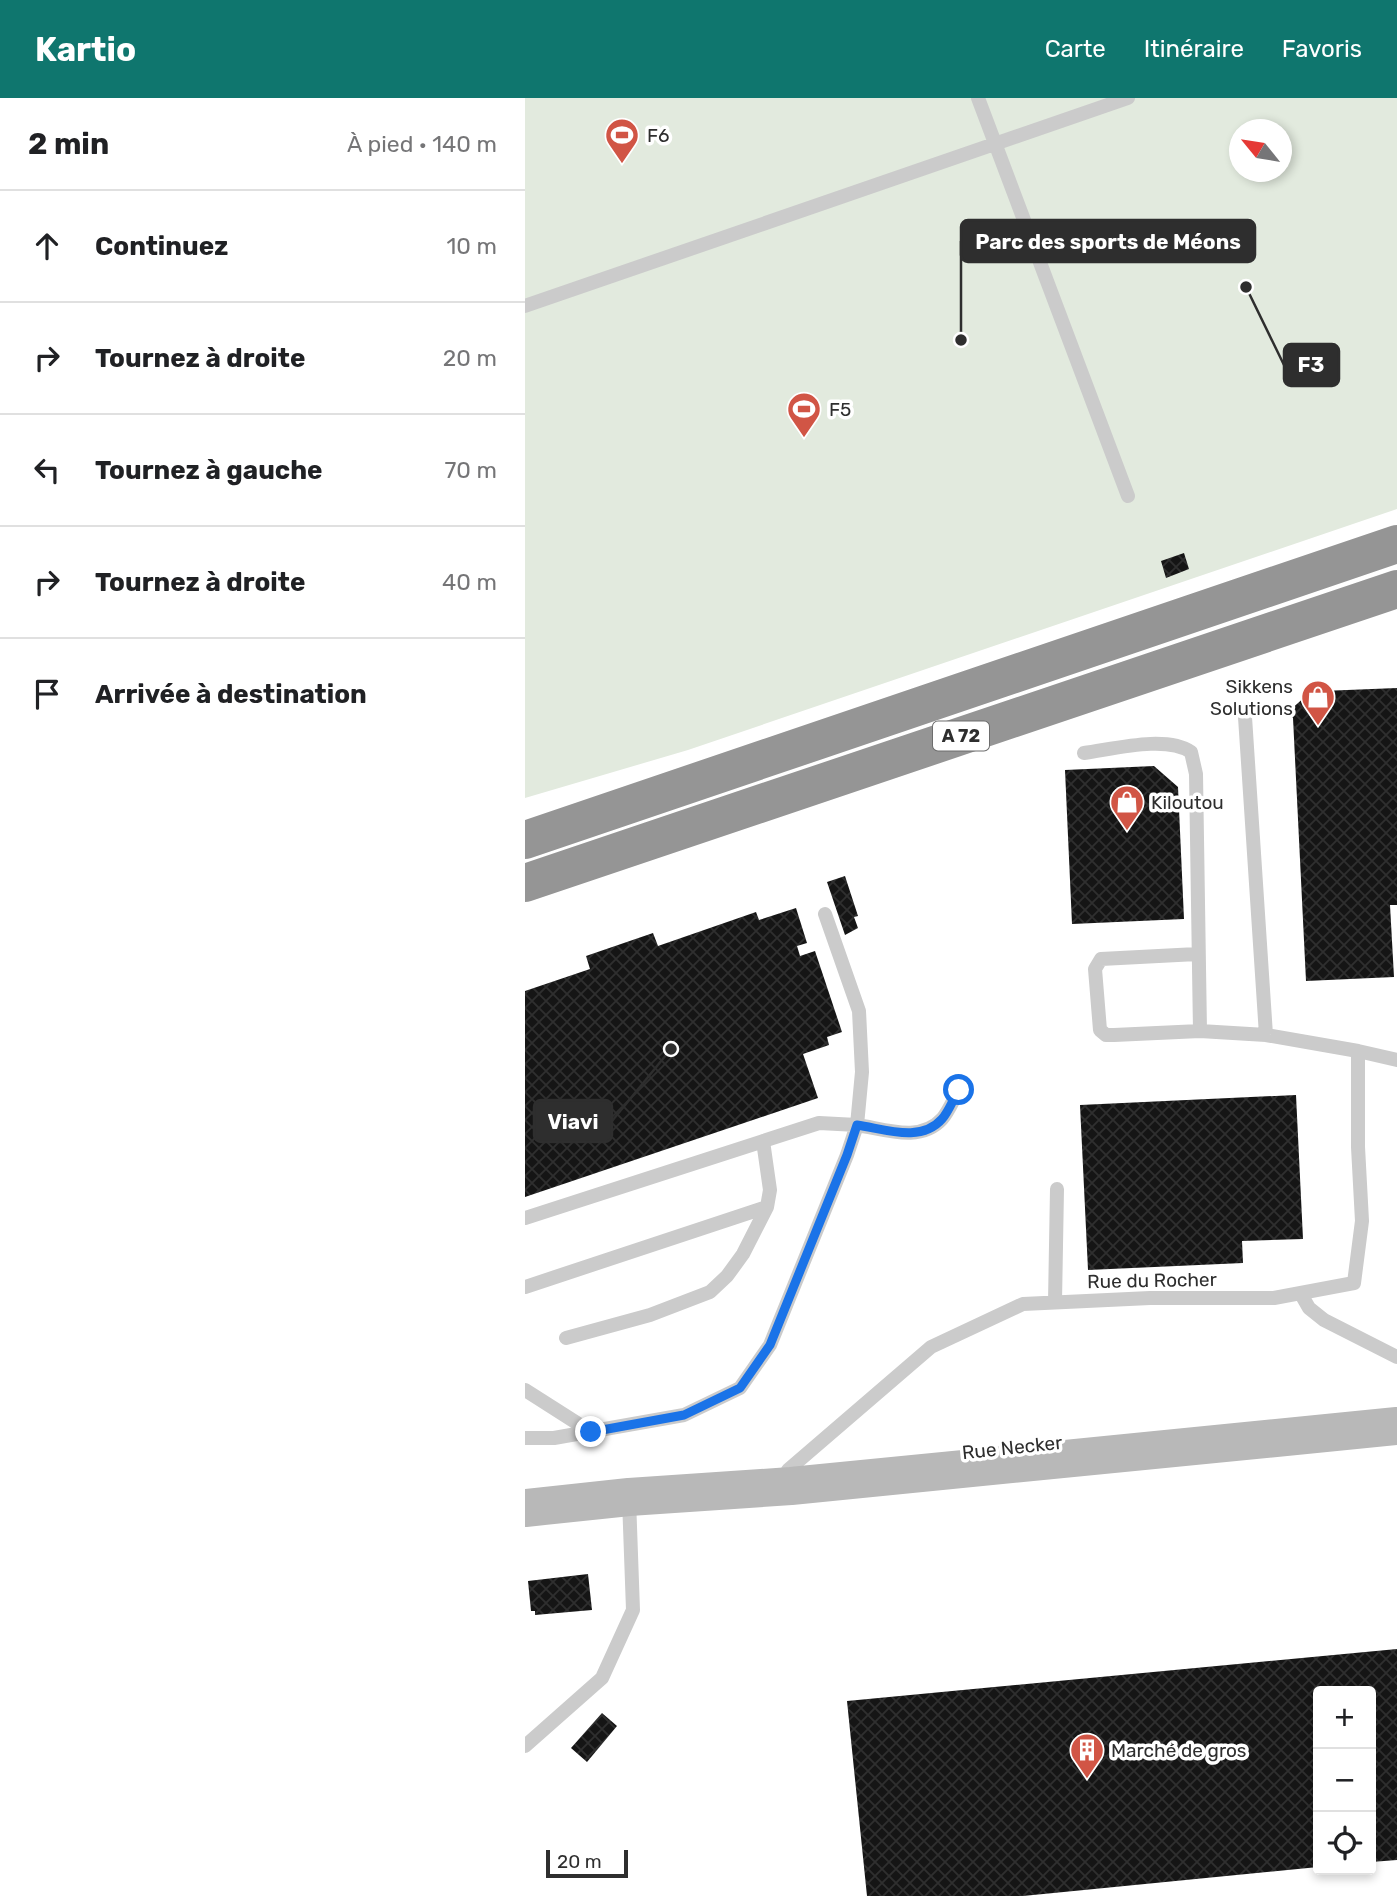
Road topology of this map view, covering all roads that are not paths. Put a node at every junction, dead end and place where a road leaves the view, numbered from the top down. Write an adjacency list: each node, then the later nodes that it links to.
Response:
1 (978, 98): 3 (lane)
2 (1128, 98): 3 (lane)
3 (995, 145): 4 (lane); 5 (lane)
4 (525, 306)
5 (1128, 496)
6 (1397, 544): 10 (highway, A 72)
7 (1397, 589): 11 (highway, A 72)
8 (1245, 717): 15 (lane)
9 (1084, 753): 13 (lane)
10 (525, 840)
11 (525, 883)
12 (825, 914): 19 (lane)
13 (1197, 954): 14 (lane); 14 (lane)
14 (1200, 1031): 15 (lane)
15 (1266, 1035): 16 (lane)
16 (1358, 1051): 17 (lane); 25 (lane, Rue du Rocher)
17 (1397, 1060)
18 (959, 1090): 19 (lane)
19 (857, 1125): 20 (lane); 32 (lane)
20 (763, 1141): 22 (lane); 23 (lane)
21 (1056, 1189): 26 (lane)
22 (767, 1207): 24 (lane); 27 (lane)
23 (525, 1218)
24 (525, 1287)
25 (1301, 1293): 26 (lane, Rue du Rocher); 28 (lane)
26 (1055, 1302): 34 (lane, Rue du Rocher)
27 (566, 1338)
28 (1397, 1357)
29 (525, 1390): 32 (lane)
30 (1397, 1409): 34 (main road, Rue Necker)
31 (1397, 1426): 34 (main road, Rue Necker)
32 (591, 1432): 33 (lane)
33 (525, 1438)
34 (790, 1478): 35 (main road, Rue Necker)
35 (629, 1497): 36 (main road, Rue Necker); 37 (lane)
36 (525, 1508)
37 (525, 1746)

